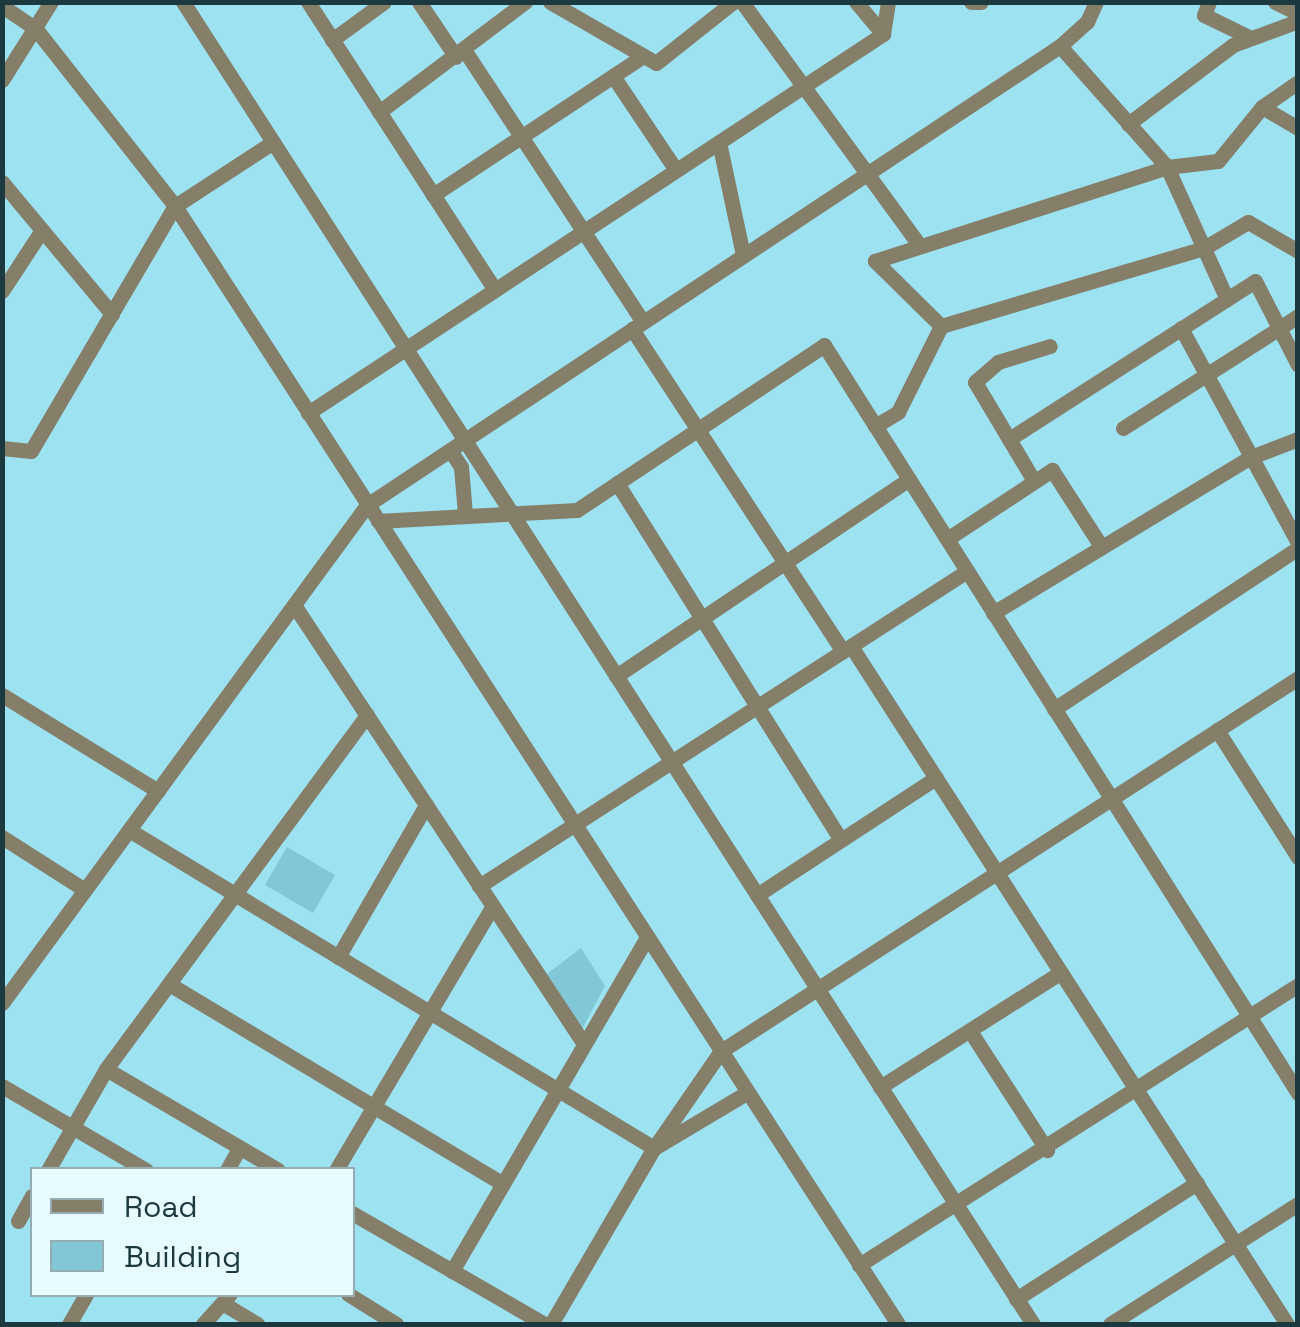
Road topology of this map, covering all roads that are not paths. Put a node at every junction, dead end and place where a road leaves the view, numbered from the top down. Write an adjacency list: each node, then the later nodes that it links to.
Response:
1 (51, 2): 20 (street)
2 (183, 2): 36 (street)
3 (308, 2): 23 (street)
4 (384, 2): 23 (street)
5 (419, 2): 25 (street)
6 (525, 2): 25 (street)
7 (550, 2): 26 (street)
8 (732, 2): 26 (street)
9 (742, 2): 30 (street)
10 (856, 2): 21 (street)
11 (888, 2): 21 (street)
12 (971, 2): 13 (street)
13 (981, 2)
14 (1096, 2): 24 (street)
15 (1209, 2): 22 (street)
16 (1276, 2): 18 (street)
17 (2, 6): 20 (street)
18 (1298, 13)
19 (1298, 21): 22 (street)
20 (35, 28): 28 (street); 43 (street)
21 (883, 34): 30 (street)
22 (1252, 38): 33 (street)
23 (332, 40): 32 (street)
24 (1060, 46): 33 (street); 40 (street)
25 (461, 54): 32 (street); 35 (street)
26 (643, 56): 27 (street)
27 (612, 76): 35 (street); 39 (street)
28 (2, 80)
29 (1298, 82): 31 (street)
30 (804, 87): 37 (street); 40 (street)
31 (1262, 107): 34 (street); 38 (street)
32 (379, 112): 42 (street)
33 (1128, 124): 38 (street)
34 (1298, 128)
35 (522, 137): 42 (street); 45 (street)
36 (273, 142): 43 (street); 60 (street)
37 (720, 142): 39 (street); 49 (street)
38 (1167, 167): 46 (street); 47 (street)
39 (676, 170): 45 (street)
40 (867, 174): 46 (street); 49 (street)
41 (2, 182): 44 (street)
42 (433, 196): 50 (street)
43 (174, 206): 53 (street); 63 (street)
44 (42, 230): 51 (street); 53 (street)
45 (583, 232): 50 (street); 55 (street)
46 (920, 246): 56 (street)
47 (1204, 248): 48 (street); 52 (street); 56 (street)
48 (1298, 251)
49 (743, 255): 55 (street)
50 (494, 290): 60 (street)
51 (2, 291)
52 (1227, 298): 57 (street); 58 (street)
53 (112, 314): 70 (street)
54 (1298, 316): 58 (street)
55 (637, 326): 66 (street); 69 (street)
56 (941, 326): 64 (street)
57 (1181, 328): 62 (street); 67 (street)
58 (1280, 330): 61 (street); 62 (street)
59 (1050, 346): 67 (street)
60 (406, 348): 63 (street); 69 (street)
61 (1298, 365)
62 (1207, 376): 65 (street); 72 (street)
63 (308, 413): 76 (street)
64 (876, 426): 66 (street); 73 (street)
65 (1123, 428)
66 (698, 429): 75 (street); 83 (street)
67 (1009, 438): 74 (street)
68 (1298, 439): 72 (street)
69 (465, 440): 71 (street); 78 (street)
70 (2, 448)
71 (450, 450): 76 (street); 77 (street)
72 (1251, 458): 81 (street); 82 (street)
73 (909, 480): 80 (street); 83 (street)
74 (1034, 481): 80 (street); 81 (street)
75 (616, 483): 78 (street); 87 (street)
76 (367, 504): 79 (street); 85 (street)
77 (465, 514): 78 (street); 79 (street)
78 (510, 514): 89 (street)
79 (378, 521): 101 (street)
80 (947, 539): 84 (street)
81 (1101, 546): 86 (street)
82 (1298, 546): 93 (street)
83 (785, 563): 87 (street); 88 (street)
84 (967, 571): 86 (street); 88 (street)
85 (294, 605): 94 (street); 98 (street)
86 (994, 613): 93 (street)
87 (702, 618): 89 (street); 92 (street)
88 (847, 648): 92 (street); 97 (street)
89 (616, 676): 96 (street)
90 (1298, 678): 95 (street)
91 (2, 695): 98 (street)
92 (757, 706): 96 (street); 103 (street)
93 (1054, 709): 99 (street)
94 (367, 715): 100 (street); 109 (street)
95 (1217, 730): 99 (street); 105 (street)
96 (671, 762): 101 (street); 110 (street)
97 (936, 778): 103 (street); 106 (street)
98 (158, 791): 102 (street)
99 (1111, 798): 106 (street); 120 (street)
100 (426, 804): 107 (street); 113 (street)
101 (574, 824): 107 (street); 112 (street)
102 (129, 830): 108 (street); 109 (street)
103 (841, 840): 110 (street)
104 (6, 846): 108 (street)
105 (1297, 856)
106 (997, 872): 114 (street); 117 (street)
107 (480, 886): 111 (street)
108 (85, 890): 118 (street)
109 (235, 894): 113 (street); 115 (street)
110 (756, 895): 117 (street)
111 (493, 906): 119 (street); 122 (street)
112 (647, 937): 122 (street); 123 (street)
113 (338, 957): 119 (street)
114 (1061, 972): 121 (street); 129 (street)
115 (168, 984): 124 (street); 131 (street)
116 (1298, 986): 120 (street)
117 (817, 989): 123 (street); 126 (street)
118 (2, 1003)
119 (430, 1012): 127 (street); 131 (street)
120 (1250, 1018): 129 (street); 130 (street)
121 (970, 1030): 126 (street); 135 (street)
122 (584, 1044): 127 (street)
123 (721, 1051): 128 (street); 134 (street)
124 (106, 1069): 132 (street); 133 (street)
125 (2, 1086): 132 (street)
126 (880, 1087): 145 (street)
127 (557, 1090): 134 (street); 141 (street)
128 (748, 1092): 134 (street); 149 (street)
129 (1138, 1092): 135 (street); 142 (street)
130 (1298, 1093)
131 (373, 1106): 140 (street); 141 (street)
132 (72, 1127): 136 (street); 137 (street)
133 (240, 1148): 138 (street); 139 (street)
134 (654, 1148): 159 (street)
135 (1046, 1150): 145 (street)
136 (50, 1167)
137 (141, 1167)
138 (229, 1167)
139 (273, 1167)
140 (338, 1167)
141 (503, 1184): 150 (street)
142 (1197, 1184): 148 (street); 154 (street)
143 (30, 1200): 147 (street)
144 (1298, 1204): 148 (street)
145 (958, 1207): 149 (street); 154 (street)
146 (355, 1215): 150 (street)
147 (18, 1221)
148 (1236, 1244): 162 (street); 163 (street)
149 (859, 1265): 160 (street)
150 (452, 1272): 159 (street)
151 (84, 1297): 155 (street)
152 (353, 1297): 158 (street)
153 (227, 1299): 156 (street); 157 (street)
154 (1016, 1299): 161 (street)
155 (69, 1324)
156 (203, 1324)
157 (257, 1324)
158 (396, 1324)
159 (547, 1324)
160 (898, 1324)
161 (1033, 1324)
162 (1110, 1324)
163 (1288, 1324)

